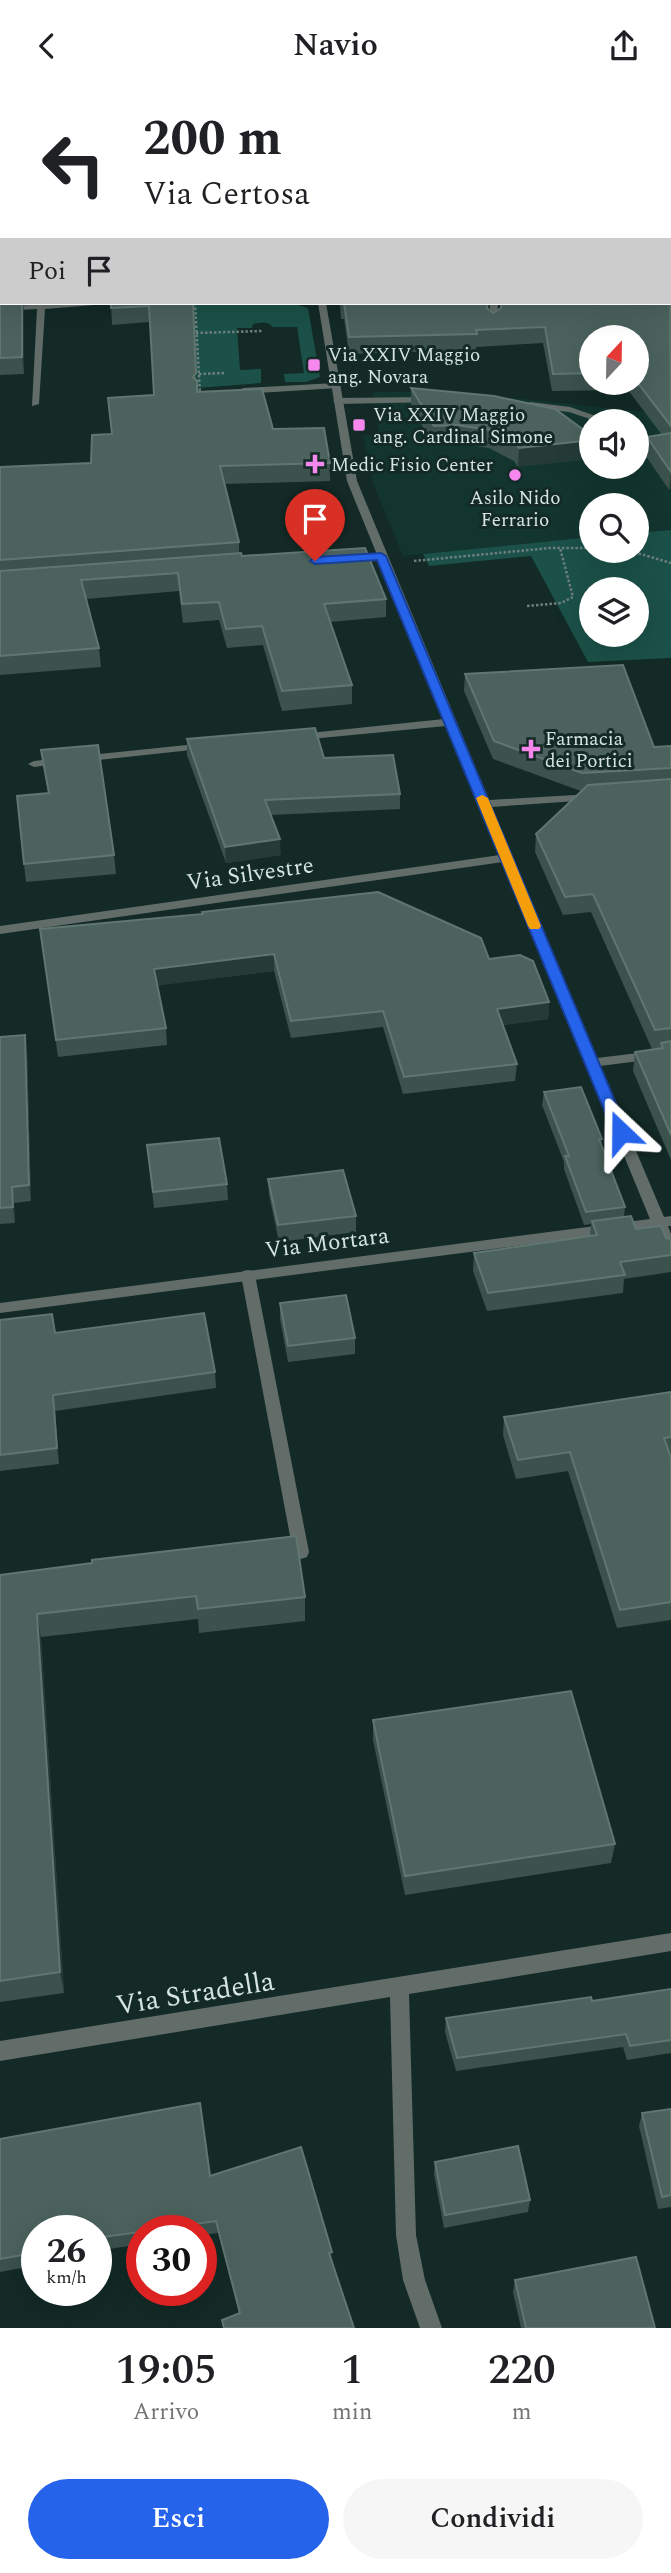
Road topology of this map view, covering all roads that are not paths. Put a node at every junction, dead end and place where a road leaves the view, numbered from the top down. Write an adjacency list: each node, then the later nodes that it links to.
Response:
1 (68, 305): 4 (street)
2 (322, 305): 7 (street)
3 (494, 305): 6 (street)
4 (41, 307): 5 (street); 11 (street)
5 (0, 309)
6 (493, 325)
7 (335, 386): 8 (street); 10 (street)
8 (200, 394)
9 (444, 400): 10 (street)
10 (337, 401): 14 (street)
11 (35, 404)
12 (517, 404): 13 (street)
13 (579, 413)
14 (450, 722): 15 (street); 19 (street)
15 (281, 739)
16 (212, 746): 17 (street)
17 (34, 764)
18 (605, 796): 19 (street)
19 (484, 804): 20 (street)
20 (506, 858): 21 (street, Via Silvestre); 23 (street)
21 (0, 930)
22 (671, 1053): 23 (street)
23 (591, 1063): 24 (street)
24 (665, 1222): 25 (street); 26 (street, Via Mortara)
25 (671, 1251)
26 (248, 1275): 27 (street, Via Mortara); 28 (street)
27 (0, 1308)
28 (301, 1552)
29 (671, 1942): 30 (street, Via Stradella)
30 (399, 1988): 31 (street, Via Stradella); 32 (street)
31 (0, 2051)
32 (431, 2328)

